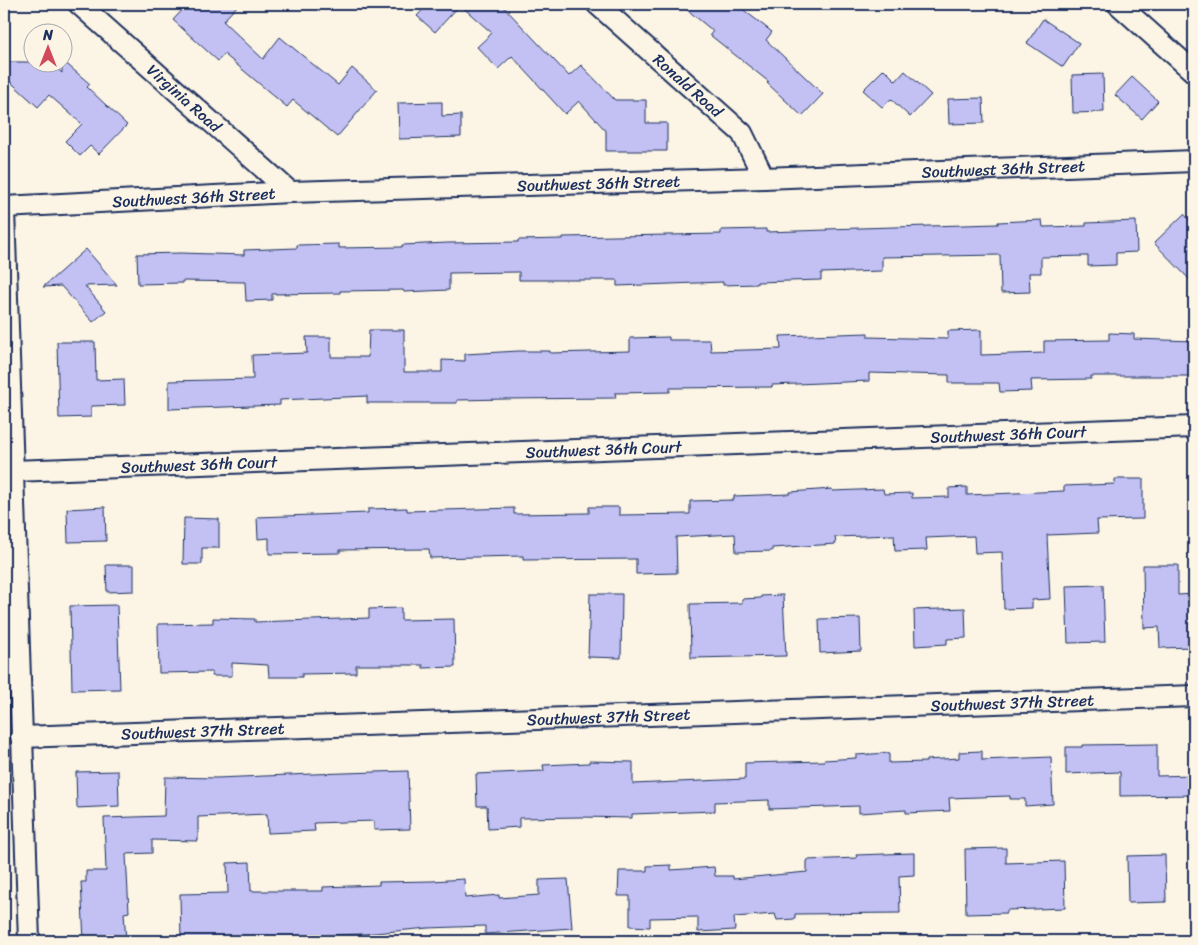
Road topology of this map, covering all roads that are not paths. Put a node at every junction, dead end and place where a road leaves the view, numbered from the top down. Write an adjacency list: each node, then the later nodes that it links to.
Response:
1 (79, 4): 7 (street, Virginia Road)
2 (597, 4): 6 (street, Ronald Road)
3 (1118, 4): 4 (street)
4 (1194, 72)
5 (1194, 161): 6 (street, Southwest 36th Street)
6 (764, 178): 7 (street, Southwest 36th Street)
7 (290, 192): 8 (street, Southwest 36th Street)
8 (4, 208): 10 (street)
9 (1194, 427): 10 (street, Southwest 36th Court)
10 (13, 471): 12 (street)
11 (1194, 696): 12 (street, Southwest 37th Street)
12 (21, 737): 13 (street)
13 (29, 941)

